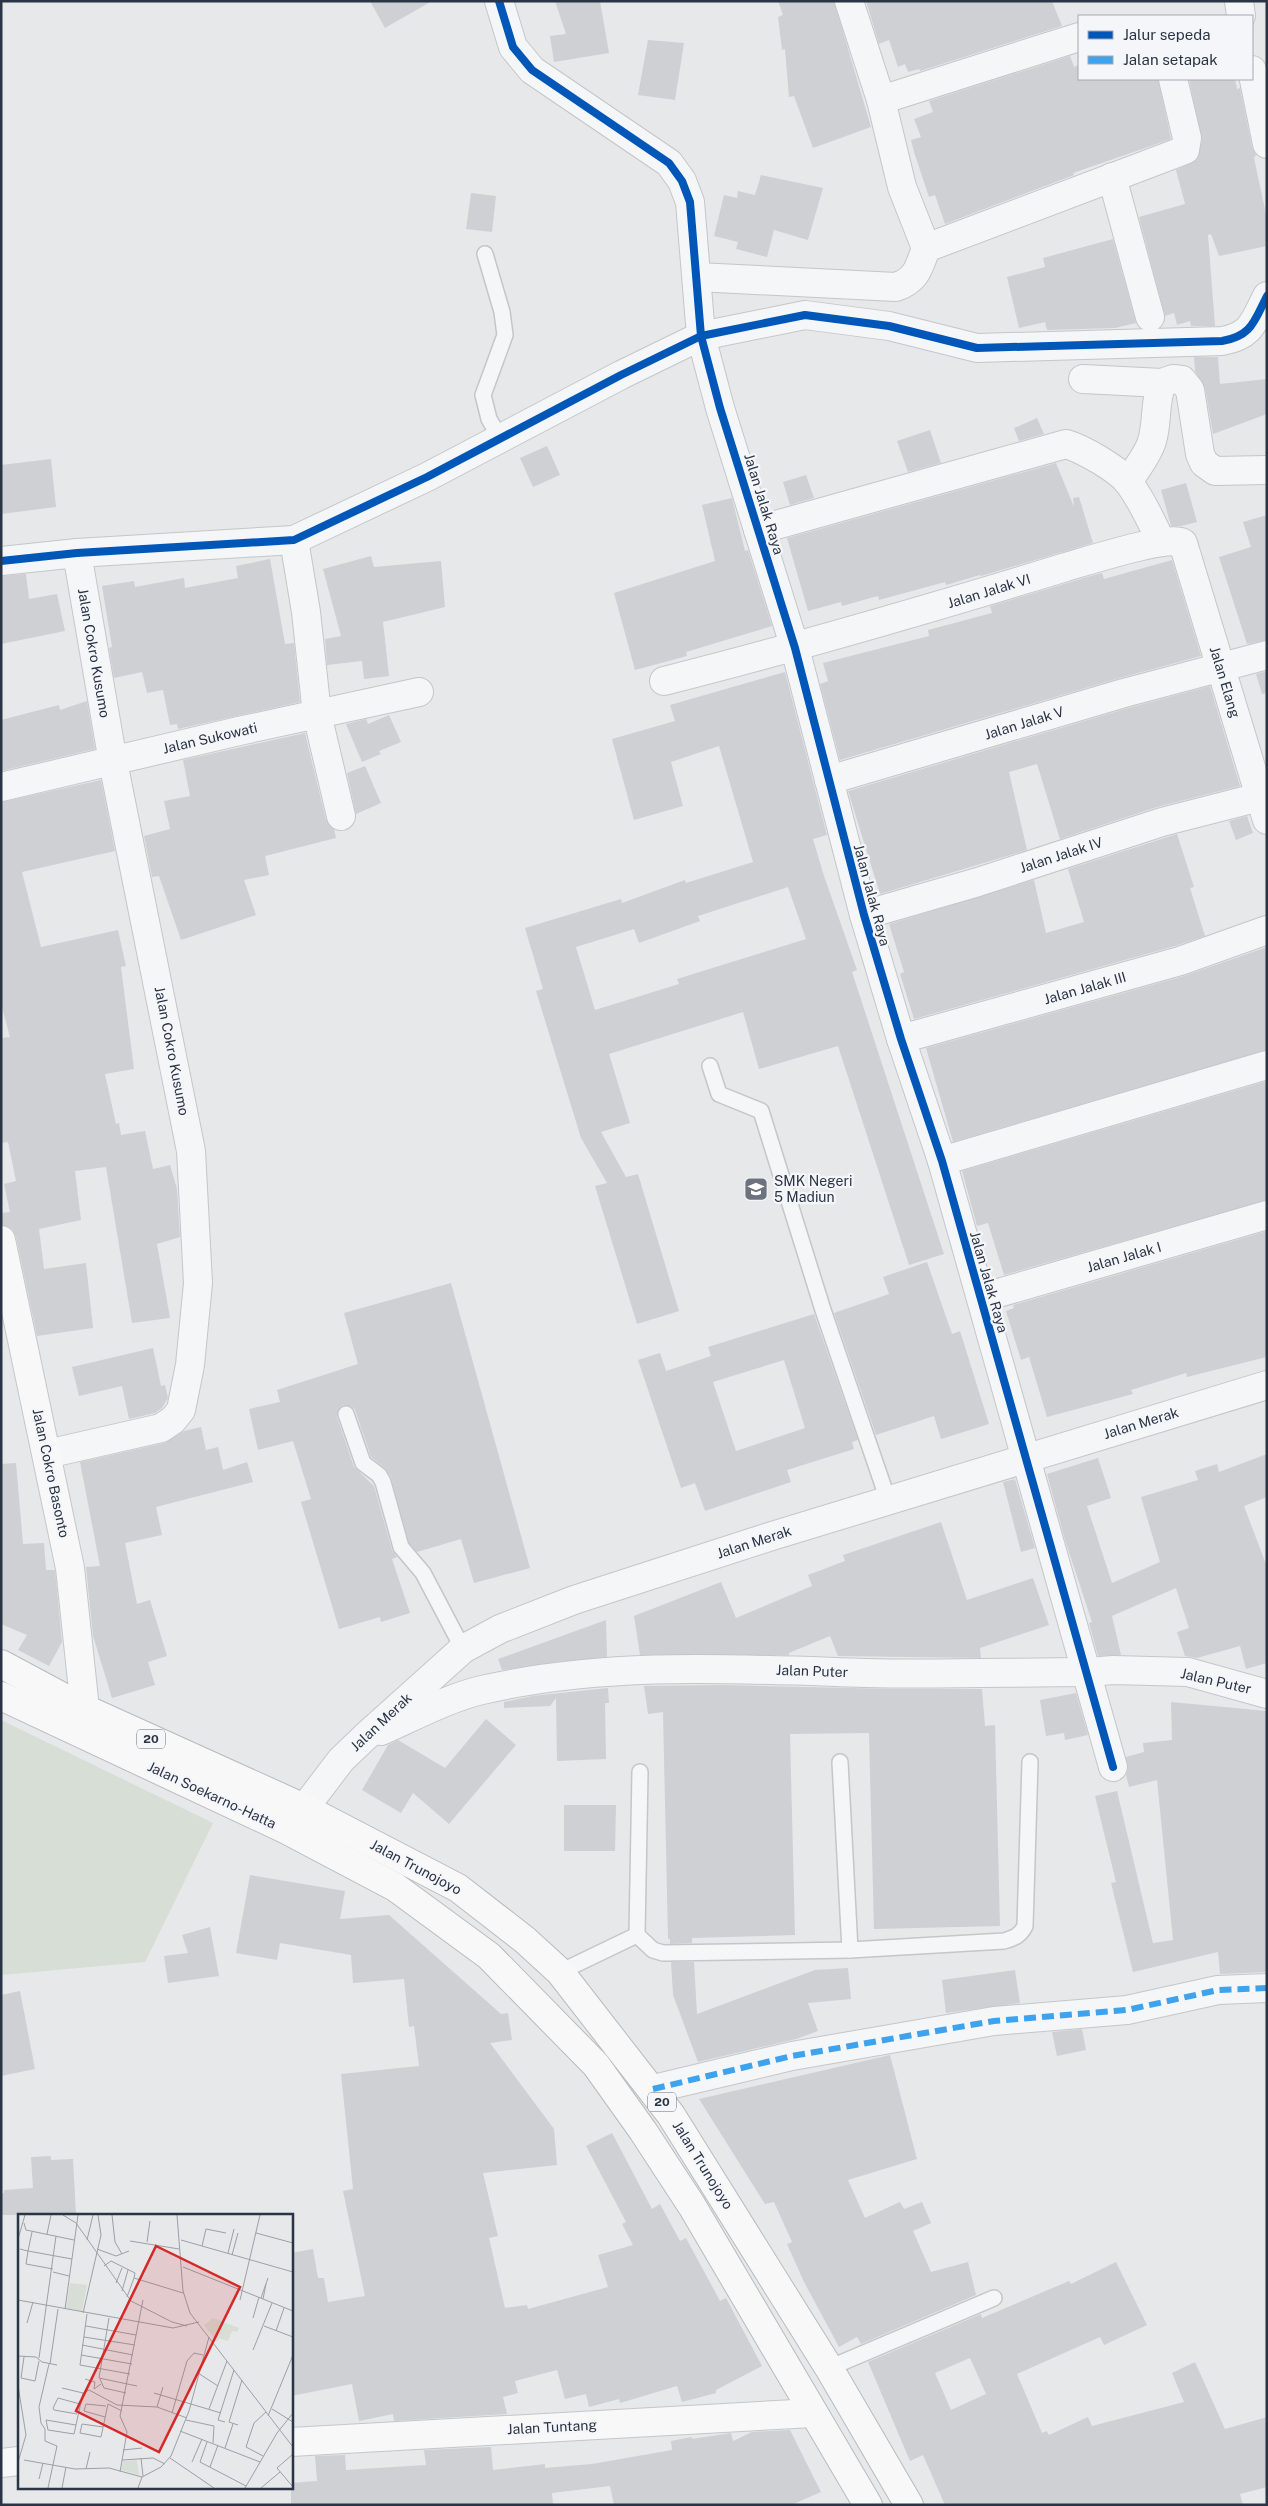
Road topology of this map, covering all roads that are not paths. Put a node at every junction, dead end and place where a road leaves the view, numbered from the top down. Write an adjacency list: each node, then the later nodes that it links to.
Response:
1 (499, 1): 14 (street, Jalan Jalak Raya)
2 (849, 1): 8 (street)
3 (1239, 1): 4 (street)
4 (1242, 15)
5 (1078, 38): 8 (street)
6 (1253, 74): 9 (street)
7 (1173, 80): 11 (street)
8 (881, 100): 12 (street)
9 (1264, 116): 10 (street)
10 (1267, 144)
11 (1112, 177): 12 (street); 16 (street)
12 (926, 248): 14 (street)
13 (485, 254): 20 (lane)
14 (696, 277): 17 (street, Jalan Jalak Raya)
15 (1267, 296): 17 (street)
16 (1150, 317)
17 (701, 336): 20 (street); 23 (street, Jalan Jalak Raya)
18 (1083, 379): 19 (street)
19 (1162, 383): 21 (street); 22 (street)
20 (500, 438): 24 (street)
21 (1267, 470)
22 (1128, 482): 23 (street); 25 (street, Jalan Elang)
23 (758, 530): 28 (street, Jalan Jalak Raya)
24 (294, 540): 26 (street); 33 (street)
25 (1172, 542): 28 (street, Jalan Jalak VI); 30 (street, Jalan Elang)
26 (77, 553): 27 (street); 34 (street, Jalan Cokro Kusumo)
27 (1, 561)
28 (795, 648): 31 (street, Jalan Jalak VI); 35 (street, Jalan Jalak Raya)
29 (1267, 655): 30 (street, Jalan Jalak V)
30 (1220, 669): 35 (street, Jalan Jalak V); 37 (street, Jalan Elang)
31 (664, 680)
32 (419, 692): 33 (street, Jalan Sukowati)
33 (317, 714): 34 (street, Jalan Sukowati); 38 (street)
34 (113, 762): 36 (street, Jalan Sukowati); 50 (street, Jalan Cokro Kusumo)
35 (829, 780): 39 (street, Jalan Jalak Raya)
36 (1, 787)
37 (1264, 804): 39 (street, Jalan Jalak IV)
38 (341, 816)
39 (864, 915): 41 (street, Jalan Jalak Raya)
40 (1267, 930): 41 (street, Jalan Jalak III)
41 (901, 1039): 44 (street, Jalan Jalak Raya)
42 (1267, 1065): 44 (street)
43 (710, 1066): 52 (lane)
44 (942, 1161): 47 (street, Jalan Jalak Raya)
45 (1267, 1215): 47 (street, Jalan Jalak I)
46 (1, 1240): 50 (main road, Jalan Cokro Basonto)
47 (981, 1298): 51 (street, Jalan Jalak Raya)
48 (1267, 1386): 51 (street, Jalan Merak)
49 (346, 1414): 53 (lane)
50 (47, 1454): 58 (main road, Jalan Cokro Basonto)
51 (1025, 1458): 52 (street, Jalan Merak); 55 (street, Jalan Jalak Raya)
52 (888, 1500): 53 (street, Jalan Merak)
53 (463, 1649): 59 (street, Jalan Merak)
54 (1, 1664): 58 (main road, Jalan Soekarno-Hatta / 20)
55 (1088, 1672): 56 (street, Jalan Puter); 59 (street, Jalan Puter); 62 (street, Jalan Jalak Raya)
56 (1267, 1694)
57 (1, 1696): 65 (main road, Jalan Soekarno-Hatta / 20)
58 (85, 1709): 64 (main road, Jalan Soekarno-Hatta / 20)
59 (364, 1737): 64 (street, Jalan Merak)
60 (840, 1762): 67 (lane)
61 (1030, 1762): 67 (lane)
62 (1113, 1767)
63 (640, 1772): 66 (lane)
64 (304, 1808): 65 (street, Jalan Merak); 68 (main road, Jalan Trunojoyo / 20)
65 (287, 1830): 73 (main road, Jalan Trunojoyo / 20)
66 (637, 1935): 67 (lane); 68 (lane)
67 (850, 1950)
68 (560, 1972): 70 (main road, Jalan Trunojoyo / 20)
69 (1267, 1988): 70 (street)
70 (653, 2089): 72 (main road, Jalan Trunojoyo / 20)
71 (994, 2298): 72 (lane)
72 (829, 2368): 78 (main road, Jalan Trunojoyo / 20)
73 (813, 2413): 74 (main road, Jalan Tuntang); 77 (main road, Jalan Trunojoyo / 20)
74 (292, 2442)
75 (18, 2461): 76 (main road)
76 (1, 2463)
77 (868, 2505)
78 (908, 2505)

